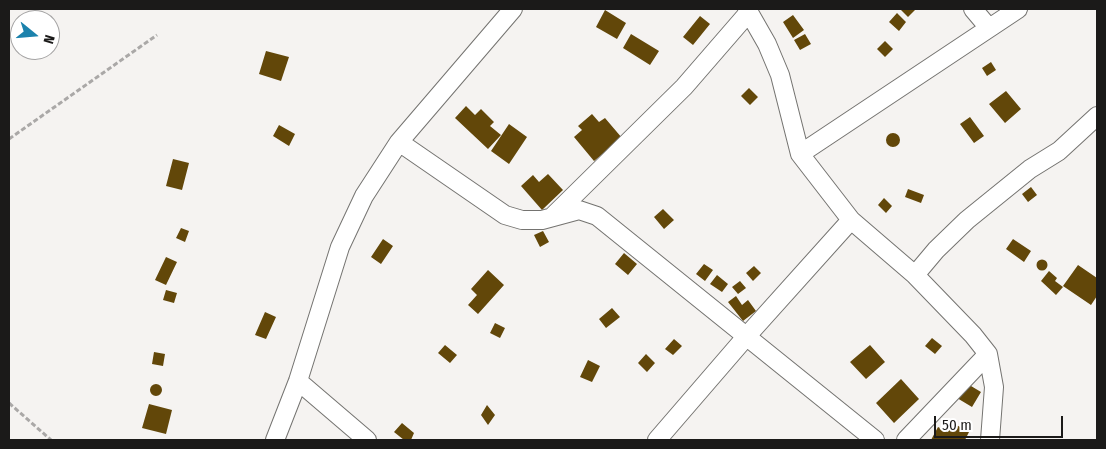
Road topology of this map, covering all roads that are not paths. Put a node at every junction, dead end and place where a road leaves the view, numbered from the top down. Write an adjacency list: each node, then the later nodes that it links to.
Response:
1 (513, 9): 7 (street)
2 (973, 9): 5 (street)
3 (1018, 9): 5 (street)
4 (748, 10): 8 (street); 9 (street)
5 (989, 28): 8 (street)
6 (1097, 116): 11 (street)
7 (399, 142): 9 (street); 14 (street)
8 (800, 154): 10 (street)
9 (552, 217): 12 (street)
10 (851, 220): 11 (street); 12 (street)
11 (915, 275): 13 (street)
12 (745, 338): 17 (street); 18 (street)
13 (988, 354): 19 (street); 20 (street)
14 (298, 381): 15 (street); 16 (street)
15 (275, 440)
16 (367, 440)
17 (657, 440)
18 (875, 440)
19 (906, 440)
20 (990, 440)

